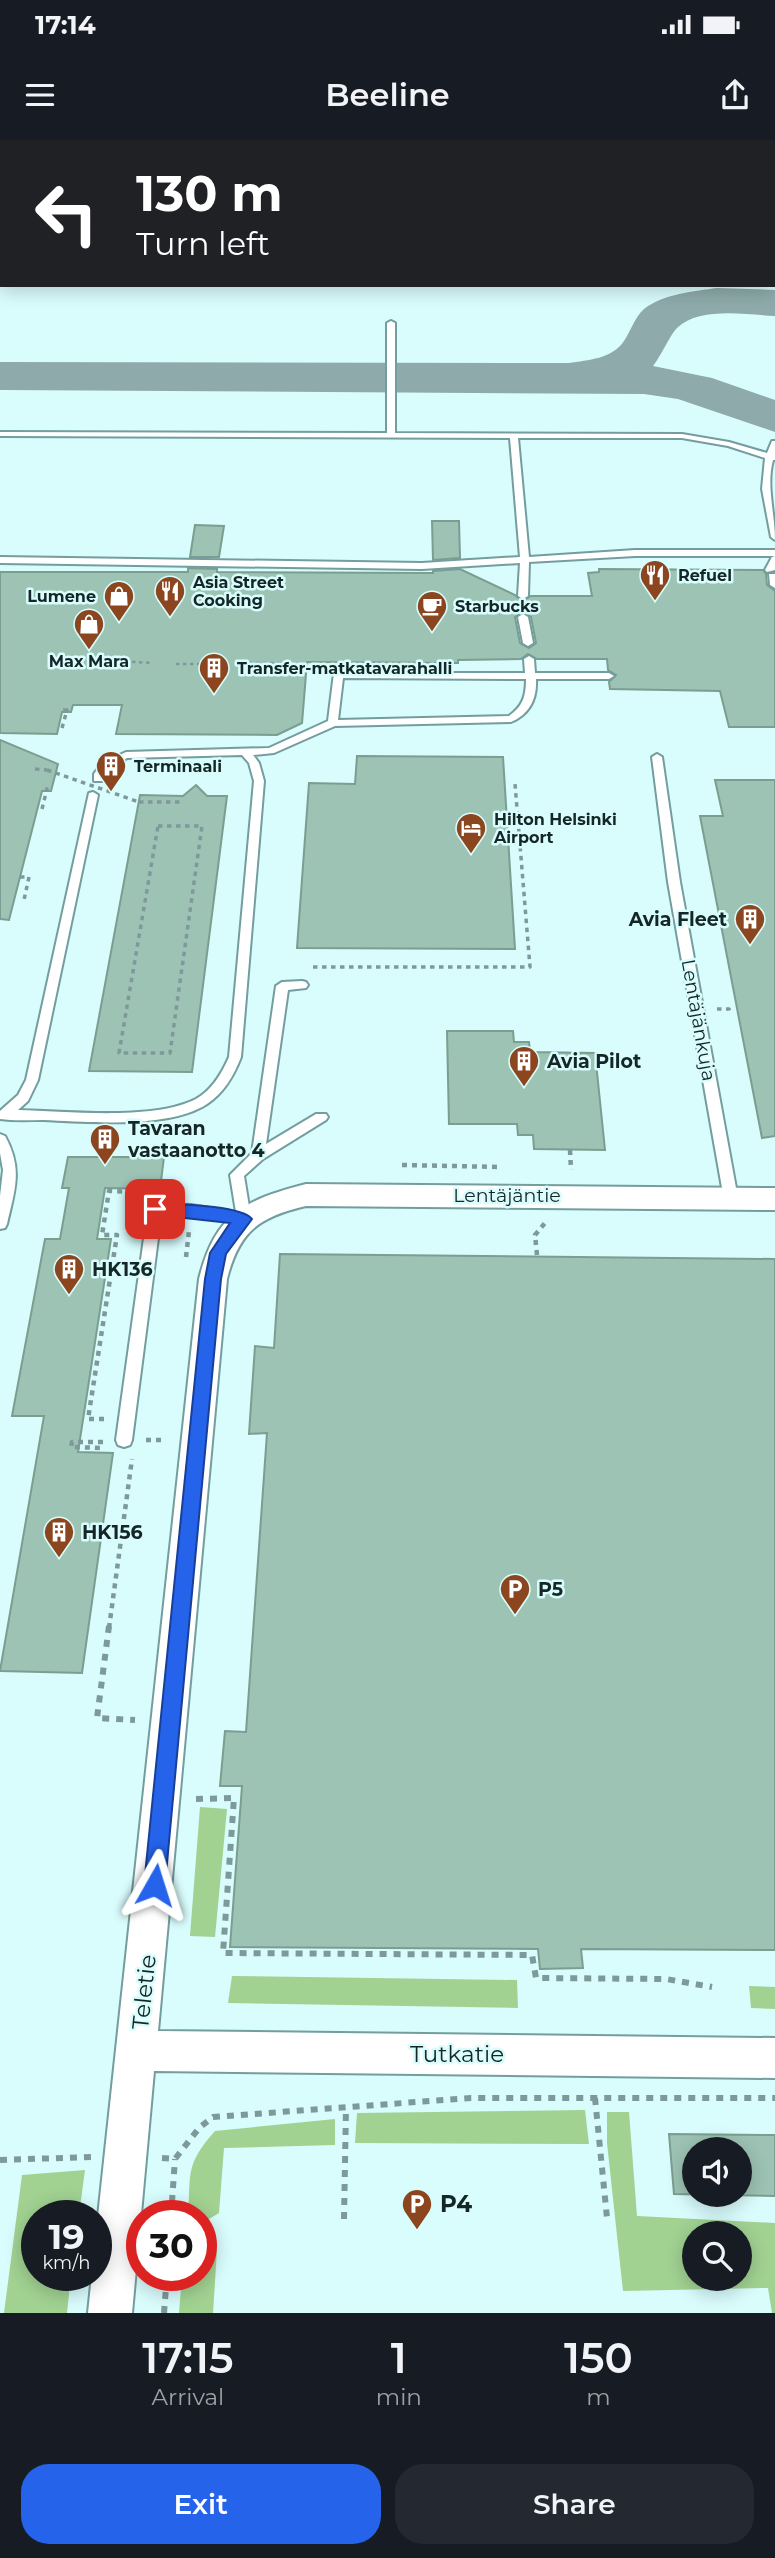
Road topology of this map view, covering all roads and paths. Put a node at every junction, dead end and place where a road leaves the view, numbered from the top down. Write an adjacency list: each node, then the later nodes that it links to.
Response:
1 (391, 323): 3 (lane)
2 (0, 434): 3 (lane)
3 (391, 435): 4 (lane)
4 (514, 436): 6 (lane); 9 (lane)
5 (775, 443): 6 (lane)
6 (772, 457): 7 (lane)
7 (775, 537)
8 (775, 553): 9 (lane)
9 (525, 559): 11 (lane); 13 (lane)
10 (775, 559): 12 (lane)
11 (0, 560)
12 (772, 577)
13 (523, 596)
14 (523, 617): 15 (lane)
15 (528, 643)
16 (529, 659): 23 (lane)
17 (118, 661): 18 (path)
18 (153, 663)
19 (249, 663): 22 (path)
20 (176, 664): 21 (path)
21 (206, 664)
22 (279, 668)
23 (530, 674): 24 (lane); 26 (lane); 26 (lane)
24 (608, 676)
25 (63, 709): 27 (path)
26 (333, 723): 28 (lane)
27 (62, 728)
28 (246, 753): 31 (lane); 44 (lane)
29 (657, 757): 51 (lane, Lentäjänkuja)
30 (35, 769): 35 (path, bridge)
31 (98, 779)
32 (515, 784): 40 (path)
33 (43, 789): 36 (path)
34 (93, 795): 44 (lane)
35 (184, 802)
36 (42, 809)
37 (158, 826): 37 (path)
38 (20, 877): 39 (path)
39 (23, 900)
40 (305, 967)
41 (302, 985): 48 (lane)
42 (713, 1009): 43 (path)
43 (730, 1013)
44 (3, 1116)
45 (321, 1117): 48 (lane)
46 (0, 1139): 54 (lane)
47 (570, 1150): 49 (path)
48 (258, 1154): 53 (lane)
49 (571, 1171)
50 (148, 1192): 55 (path)
51 (731, 1199): 52 (street, Lentäjäntie); 53 (street, Lentäjäntie)
52 (775, 1199)
53 (244, 1219): 56 (lane); 62 (street, Teletie)
54 (0, 1224)
55 (114, 1419)
56 (117, 1441): 57 (path)
57 (109, 1453)
58 (132, 1453): 59 (path)
59 (136, 1720)
60 (194, 1785): 61 (path)
61 (712, 1987)
62 (138, 2051): 63 (street, Tutkatie); 73 (street, Teletie)
63 (775, 2058)
64 (595, 2098): 65 (path); 66 (path); 70 (path)
65 (775, 2098)
66 (346, 2107): 67 (path); 71 (path)
67 (214, 2117)
68 (176, 2159): 69 (path)
69 (173, 2200)
70 (607, 2218)
71 (344, 2219)
72 (166, 2291): 74 (path)
73 (110, 2313)
74 (164, 2313)

